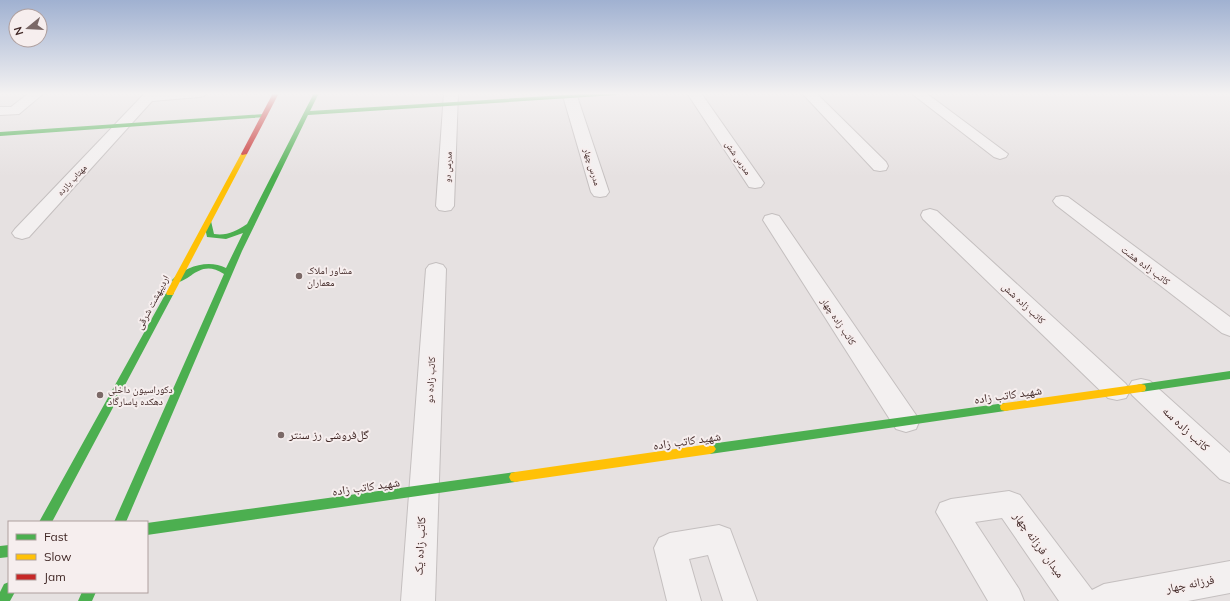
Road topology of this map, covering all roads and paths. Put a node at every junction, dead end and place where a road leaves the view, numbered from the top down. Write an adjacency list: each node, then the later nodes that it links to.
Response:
1 (126, 121): 10 (street, مهتاب یازده)
2 (192, 121): 10 (main road)
3 (261, 121): 20 (main road, اردیبهشت شرقی)
4 (302, 121): 21 (main road)
5 (450, 121): 17 (street, مدرس دو)
6 (578, 121): 15 (street, مدرس چهار)
7 (713, 121): 14 (street, مدرس شش)
8 (836, 121): 13 (street)
9 (956, 121): 12 (street)
10 (121, 126): 11 (main road); 22 (street, مهتاب یازده)
11 (0, 134)
12 (1000, 154)
13 (880, 166)
14 (755, 183)
15 (600, 192)
16 (1062, 201): 26 (street, کاتب زاده هشت)
17 (445, 206)
18 (930, 215): 28 (street, کاتب زاده شش)
19 (772, 220): 29 (street, کاتب زاده چهار)
20 (208, 223): 21 (main road); 25 (main road, اردیبهشت شرقی)
21 (250, 226): 24 (main road)
22 (22, 233)
23 (436, 269): 31 (street, کاتب زاده دو)
24 (229, 273): 25 (main road); 33 (main road)
25 (176, 280): 32 (main road, اردیبهشت شرقی)
26 (1230, 328)
27 (1230, 375): 28 (main road, شهید کاتب زاده)
28 (1129, 389): 29 (main road, شهید کاتب زاده); 30 (street, کاتب زاده سه)
29 (906, 422): 31 (main road, شهید کاتب زاده)
30 (1230, 471)
31 (423, 491): 34 (main road, شهید کاتب زاده); 38 (street, کاتب زاده یک)
32 (46, 521)
33 (120, 521)
34 (148, 530)
35 (1230, 577): 43 (street, فرزانه چهار)
36 (8, 591): 37 (main road)
37 (2, 601)
38 (418, 601)
39 (684, 601): 40 (street)
40 (740, 601)
41 (1007, 601): 42 (street, میدان فرزانه چهار)
42 (1079, 601)
43 (1104, 601)

